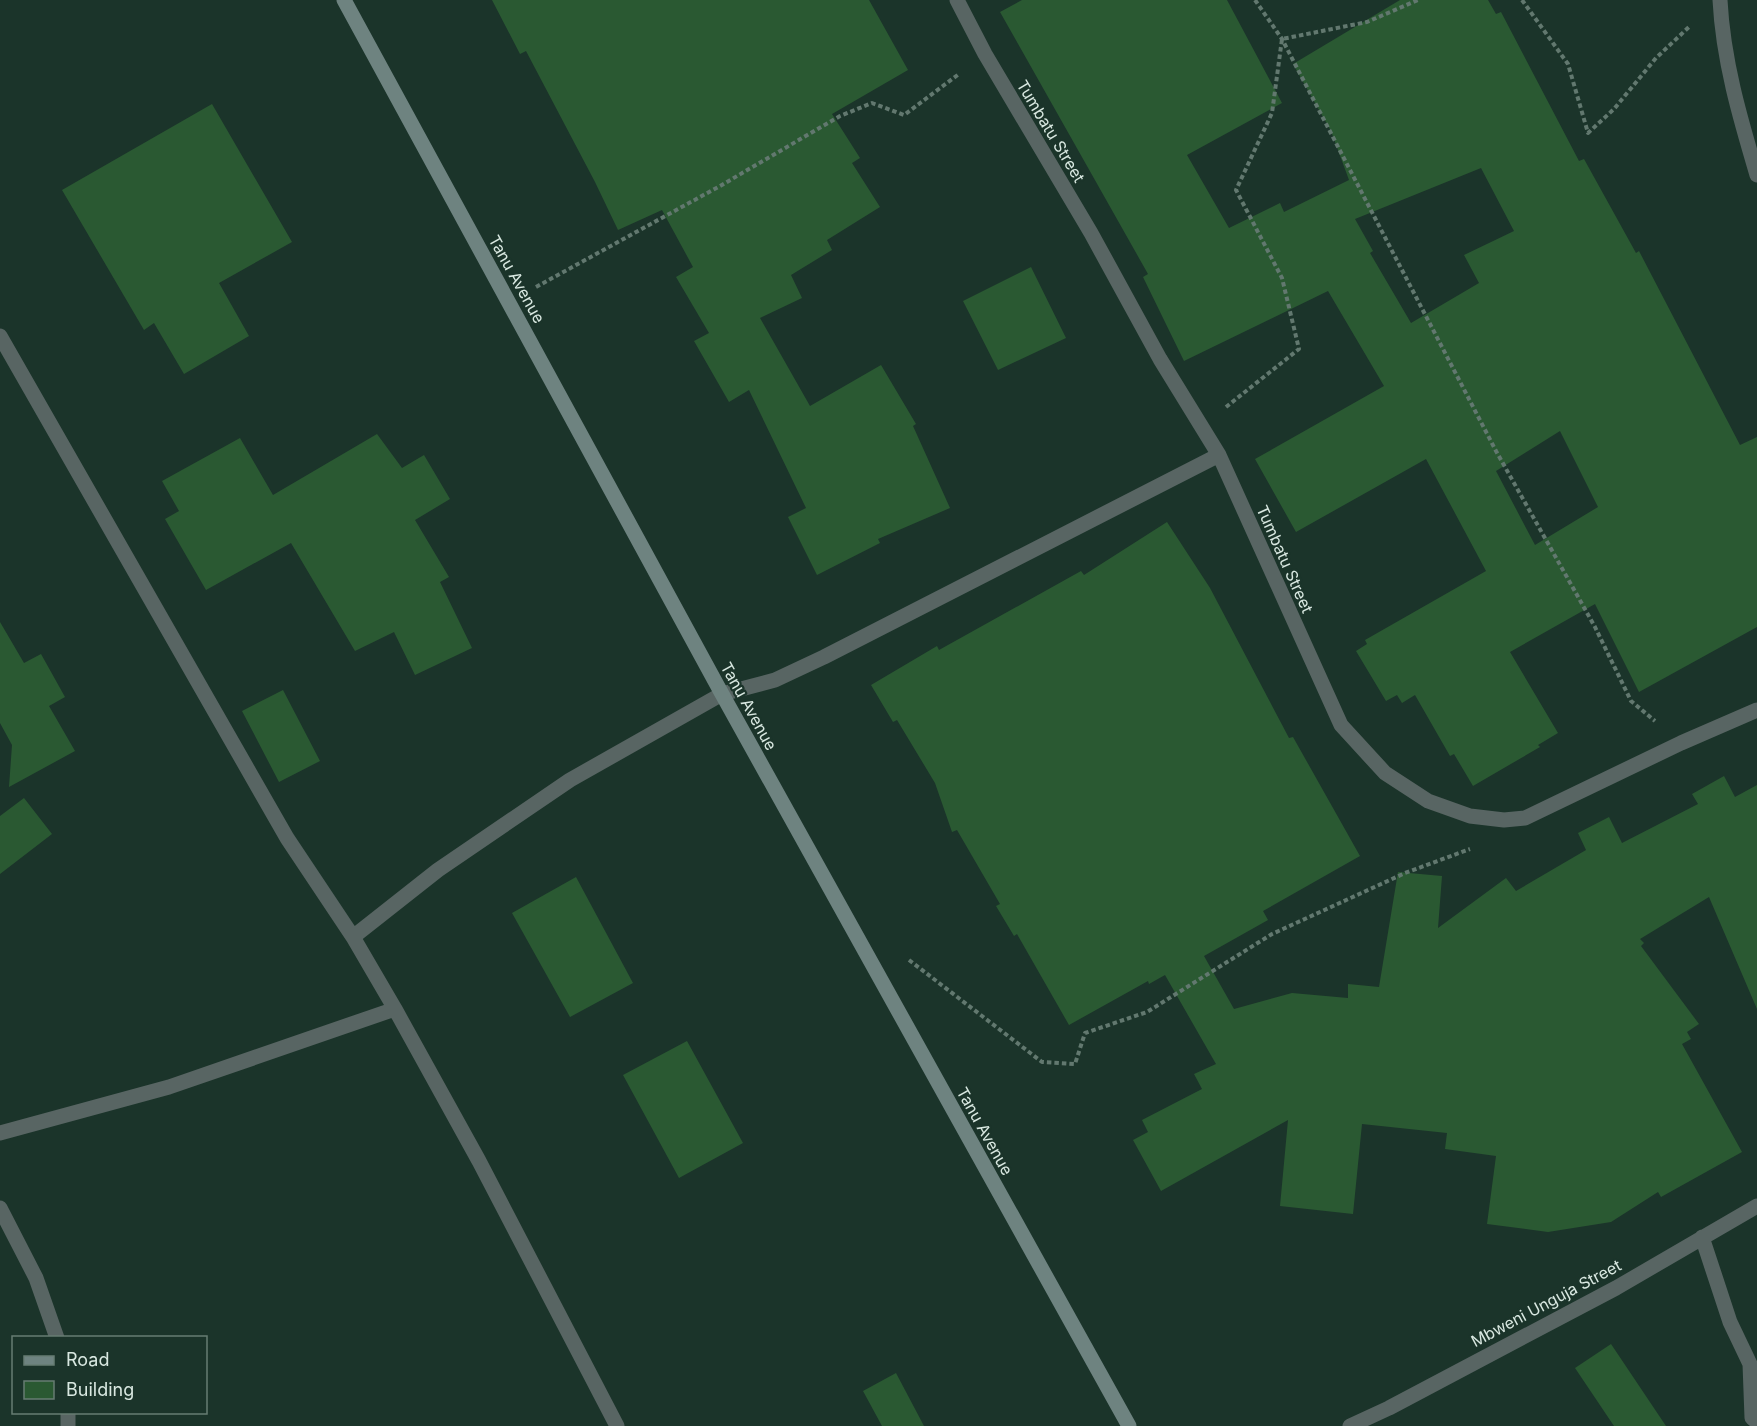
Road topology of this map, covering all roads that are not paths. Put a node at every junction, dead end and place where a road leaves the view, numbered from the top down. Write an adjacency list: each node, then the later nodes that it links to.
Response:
1 (344, 0): 7 (street, Tanu Avenue)
2 (957, 0): 6 (street, Tumbatu Street)
3 (1720, 0): 4 (street)
4 (1757, 175)
5 (0, 336): 9 (street)
6 (1219, 455): 7 (street); 8 (street, Tumbatu Street)
7 (722, 694): 9 (street); 18 (street, Tanu Avenue)
8 (1757, 710)
9 (353, 937): 10 (street)
10 (395, 1009): 11 (street); 17 (street)
11 (0, 1133)
12 (1757, 1206): 14 (street, Mbweni Unguja Street)
13 (0, 1208): 15 (street)
14 (1702, 1238): 16 (street); 19 (street, Mbweni Unguja Street)
15 (56, 1336)
16 (1757, 1422)
17 (617, 1426)
18 (1129, 1426)
19 (1350, 1426)

